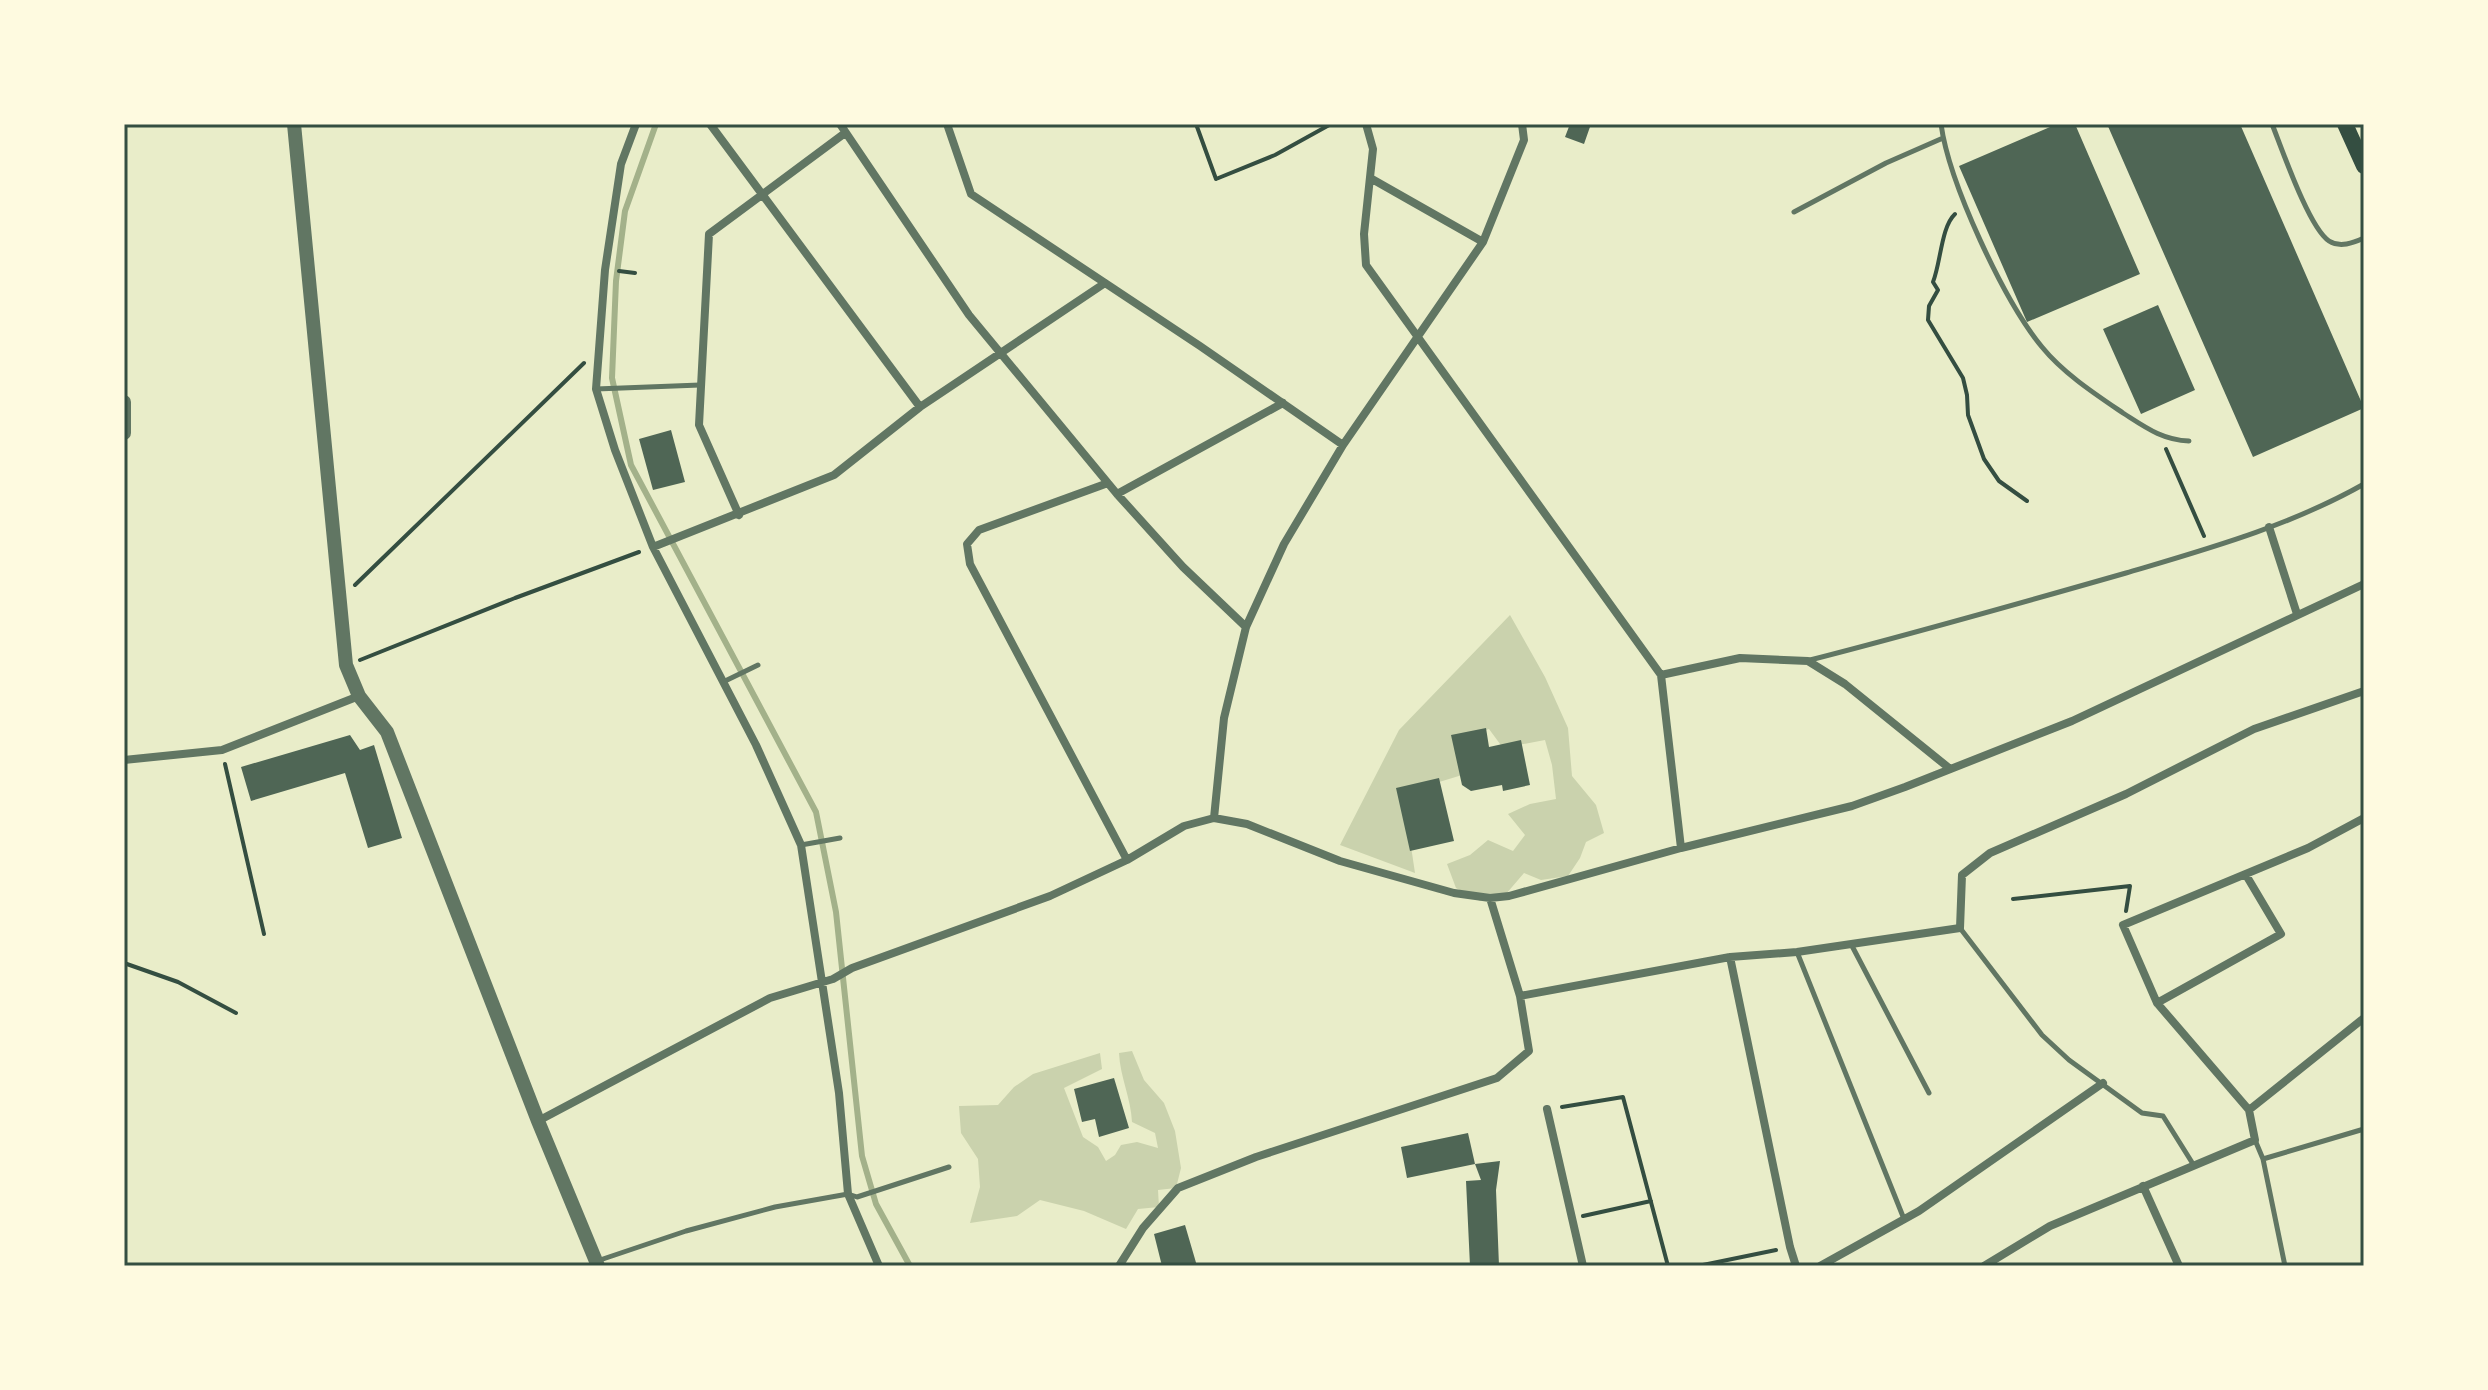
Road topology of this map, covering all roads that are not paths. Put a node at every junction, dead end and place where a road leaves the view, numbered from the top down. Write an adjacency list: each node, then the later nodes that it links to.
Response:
1 (294, 124): 44 (street)
2 (636, 124): 23 (street)
3 (710, 124): 15 (street)
4 (840, 124): 11 (street)
5 (947, 124): 19 (street)
6 (1366, 124): 14 (street)
7 (1522, 124): 18 (street)
8 (1941, 124): 12 (lane)
9 (2272, 124): 17 (lane)
10 (2345, 124): 13 (main road)
11 (845, 133): 15 (street); 21 (street)
12 (1943, 138): 16 (lane); 28 (lane)
13 (2364, 166)
14 (1372, 179): 18 (street); 20 (street)
15 (761, 195): 22 (street); 26 (street)
16 (1794, 212)
17 (2364, 238)
18 (1483, 242): 20 (street)
19 (1105, 283): 21 (street); 25 (street)
20 (1418, 337): 29 (street); 41 (street)
21 (1000, 353): 26 (street); 30 (street)
22 (701, 385): 23 (lane); 33 (street)
23 (596, 389): 35 (street)
24 (124, 402): 27 (street)
25 (1283, 403): 29 (street); 32 (street)
26 (920, 407): 33 (street)
27 (124, 433)
28 (2189, 441)
29 (1343, 445): 38 (street)
30 (1108, 483): 32 (street); 52 (street)
31 (2364, 484): 34 (lane)
32 (1117, 494): 38 (street)
33 (739, 515): 35 (street)
34 (2269, 527): 37 (street); 39 (lane)
35 (653, 547): 42 (street)
36 (2364, 584): 37 (street)
37 (2297, 614): 46 (street)
38 (1246, 627): 47 (street)
39 (1808, 661): 41 (street); 46 (street)
40 (758, 665): 42 (lane)
41 (1661, 675): 51 (street)
42 (728, 680): 50 (street)
43 (2364, 691): 55 (street)
44 (359, 696): 45 (street); 67 (street)
45 (124, 760)
46 (1949, 768): 51 (street)
47 (1214, 818): 52 (street); 54 (street)
48 (2364, 818): 53 (street)
49 (840, 838): 50 (lane)
50 (801, 845): 59 (street)
51 (1681, 848): 54 (street)
52 (1127, 860): 59 (street)
53 (2246, 875): 61 (street); 61 (street)
54 (1490, 898): 60 (street)
55 (1960, 928): 56 (street); 63 (lane)
56 (1851, 944): 57 (street); 64 (lane)
57 (1797, 952): 58 (street); 75 (lane)
58 (1730, 957): 60 (street); 80 (street)
59 (822, 982): 67 (street); 74 (street)
60 (1520, 996): 78 (street)
61 (2157, 1003): 66 (street)
62 (2364, 1018): 66 (street)
63 (2103, 1083): 71 (lane); 75 (street)
64 (1929, 1093)
65 (1547, 1109): 79 (street)
66 (2249, 1110): 69 (street)
67 (538, 1121): 76 (street)
68 (2364, 1129): 70 (lane)
69 (2255, 1140): 70 (lane); 71 (street)
70 (2263, 1159): 84 (lane)
71 (2193, 1164): 73 (street)
72 (949, 1167): 74 (lane)
73 (2143, 1186): 82 (street); 83 (street)
74 (853, 1196): 76 (lane); 77 (street)
75 (1904, 1219): 81 (street)
76 (597, 1264)
77 (879, 1266)
78 (1119, 1266)
79 (1583, 1266)
80 (1796, 1266)
81 (1820, 1266)
82 (1984, 1266)
83 (2179, 1266)
84 (2285, 1266)

